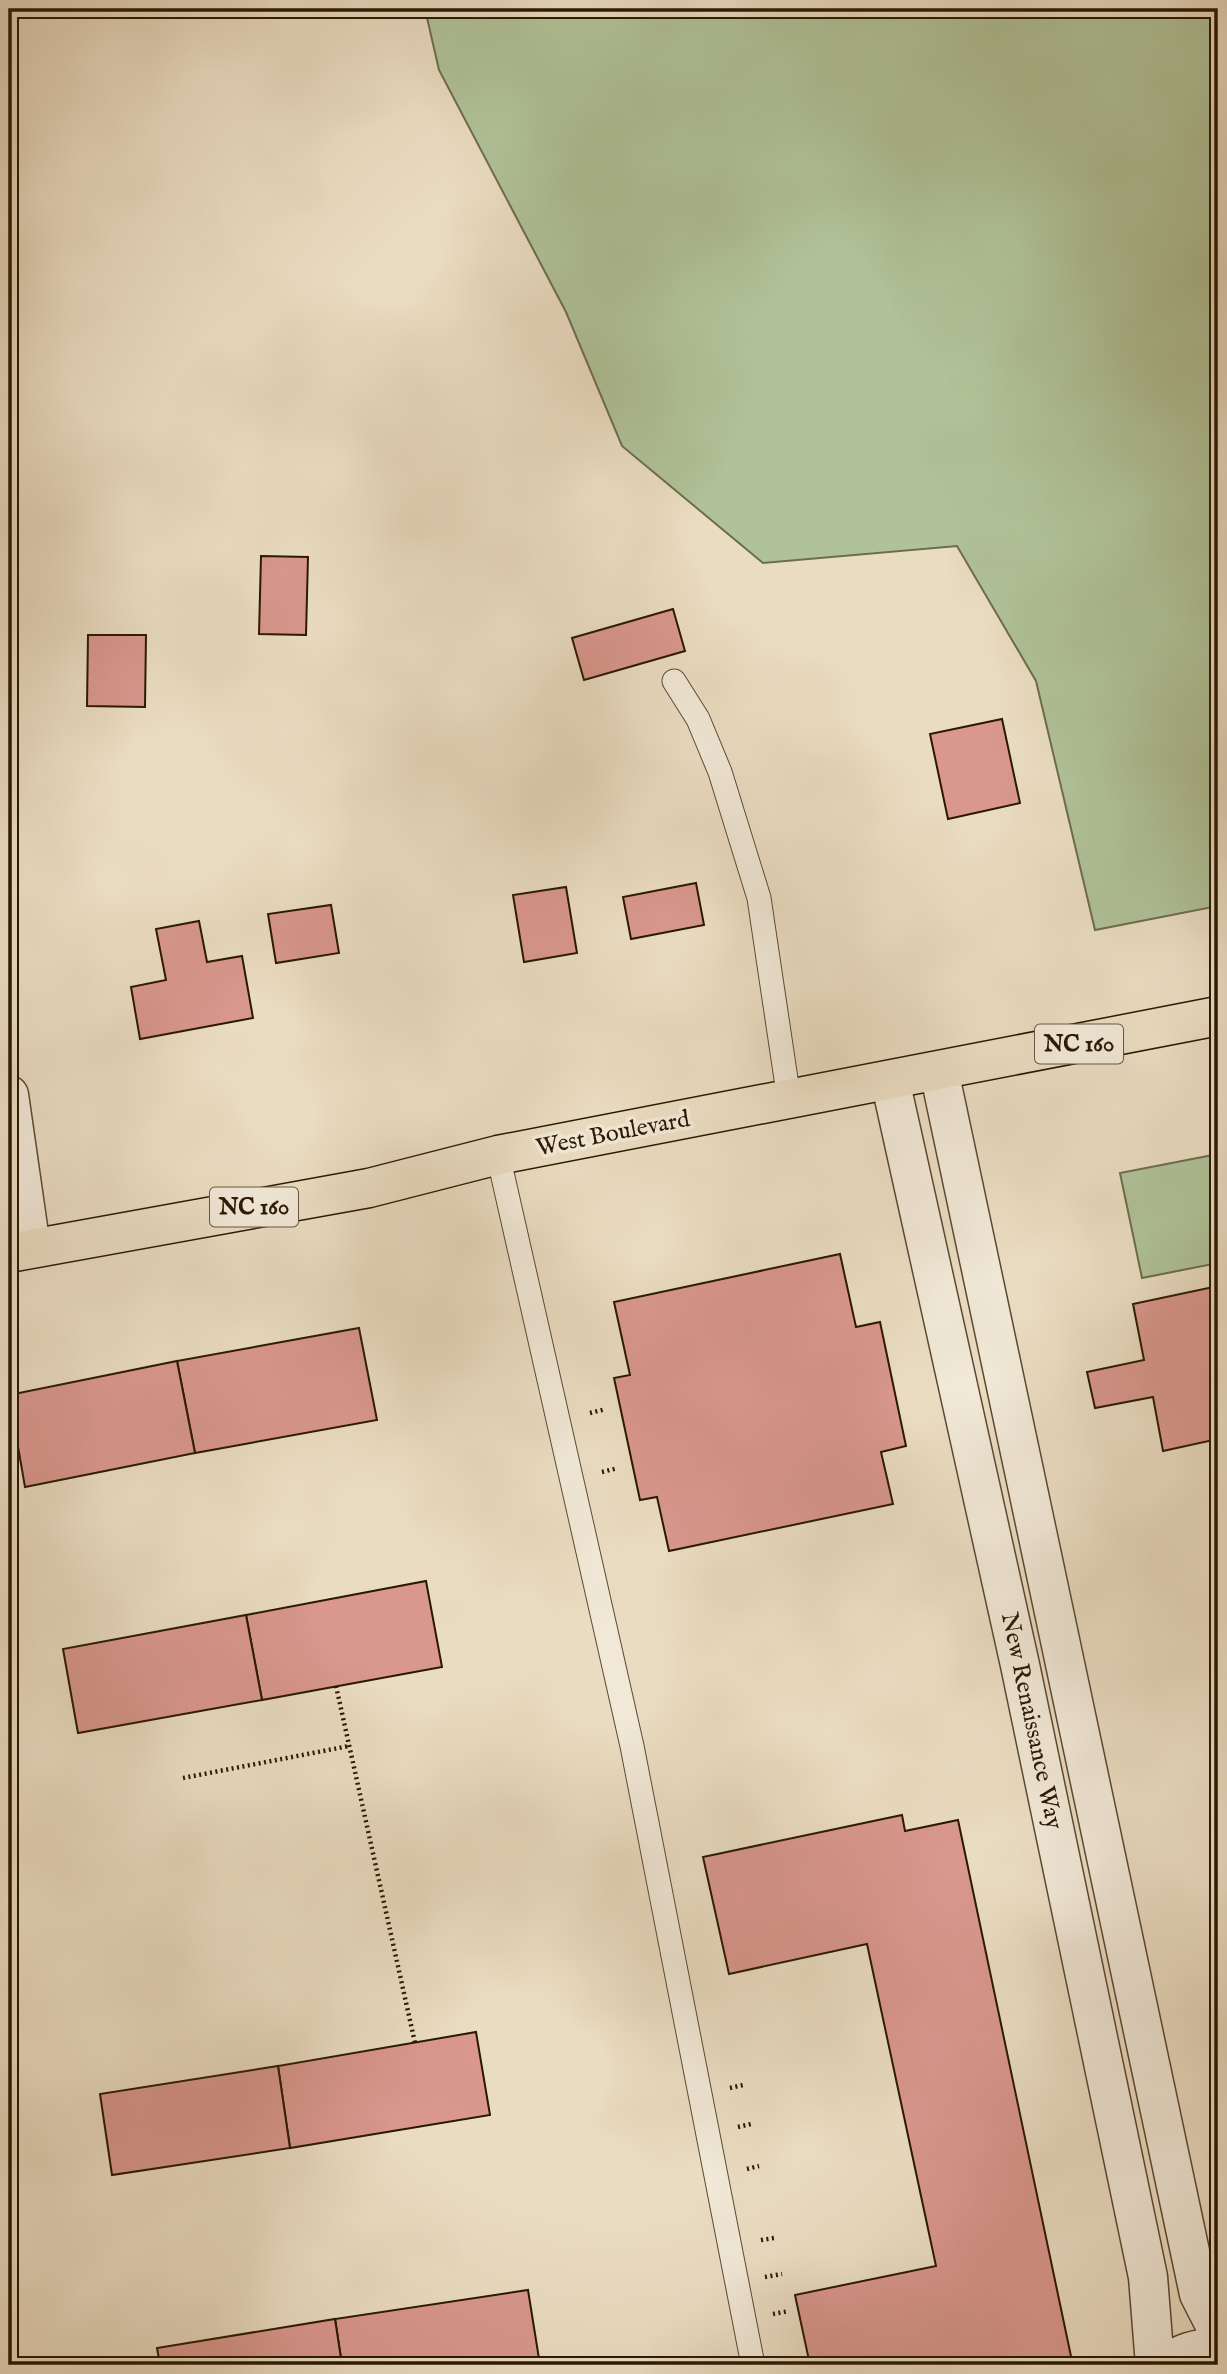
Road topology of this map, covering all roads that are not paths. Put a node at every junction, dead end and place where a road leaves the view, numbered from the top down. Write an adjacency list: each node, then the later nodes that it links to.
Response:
1 (674, 681): 6 (lane)
2 (1218, 1016): 3 (main road, West Boulevard / NC 160)
3 (939, 1071): 4 (main road, West Boulevard / NC 160); 9 (street, New Renaissance Way)
4 (890, 1080): 6 (main road, West Boulevard / NC 160); 12 (street, New Renaissance Way)
5 (9, 1095): 8 (street)
6 (789, 1099): 7 (main road, West Boulevard / NC 160)
7 (498, 1155): 8 (main road, West Boulevard / NC 160); 11 (lane)
8 (20, 1251)
9 (1218, 2331)
10 (1218, 2348): 13 (street)
11 (753, 2365)
12 (1155, 2365)
13 (1163, 2365)

